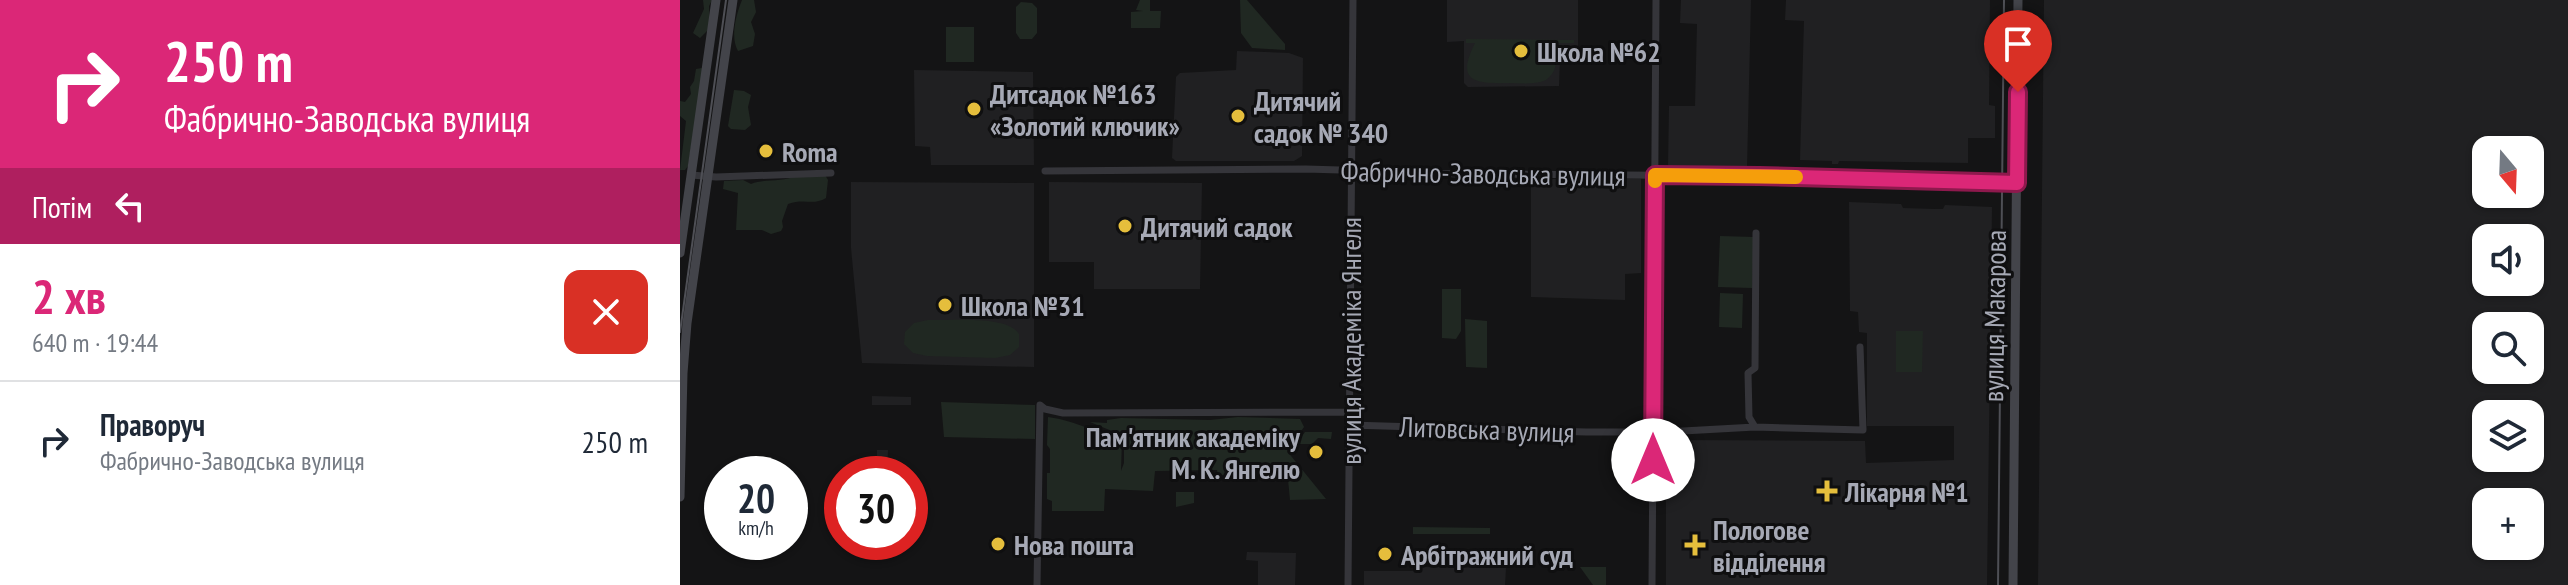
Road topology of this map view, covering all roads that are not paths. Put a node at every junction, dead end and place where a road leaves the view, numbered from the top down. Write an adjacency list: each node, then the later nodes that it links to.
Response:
1 (716, 0): 9 (main road)
2 (733, 0): 11 (main road)
3 (1353, 0): 7 (street, вулиця Академіка Янгеля)
4 (1656, 0): 10 (street)
5 (2018, 0): 12 (main road, вулиця Макарова)
6 (1045, 171): 7 (street, Фабрично-Заводська вулиця)
7 (1351, 171): 10 (street, Фабрично-Заводська вулиця); 16 (street, вулиця Академіка Янгеля)
8 (831, 173): 11 (street)
9 (691, 175): 11 (street); 14 (main road)
10 (1655, 175): 12 (street, Фабрично-Заводська вулиця); 19 (street)
11 (708, 177): 20 (main road)
12 (2017, 183): 24 (main road, вулиця Макарова)
13 (1756, 233): 18 (street)
14 (680, 253)
15 (1860, 347): 18 (street, Литовська вулиця)
16 (1350, 412): 17 (street, вулиця Академіка Янгеля); 21 (street)
17 (1350, 425): 19 (street, Литовська вулиця); 22 (street, вулиця Академіка Янгеля)
18 (1755, 427): 19 (street, Литовська вулиця)
19 (1653, 432): 23 (street)
20 (680, 497)
21 (1037, 585)
22 (1348, 585)
23 (1652, 585)
24 (2013, 585)

